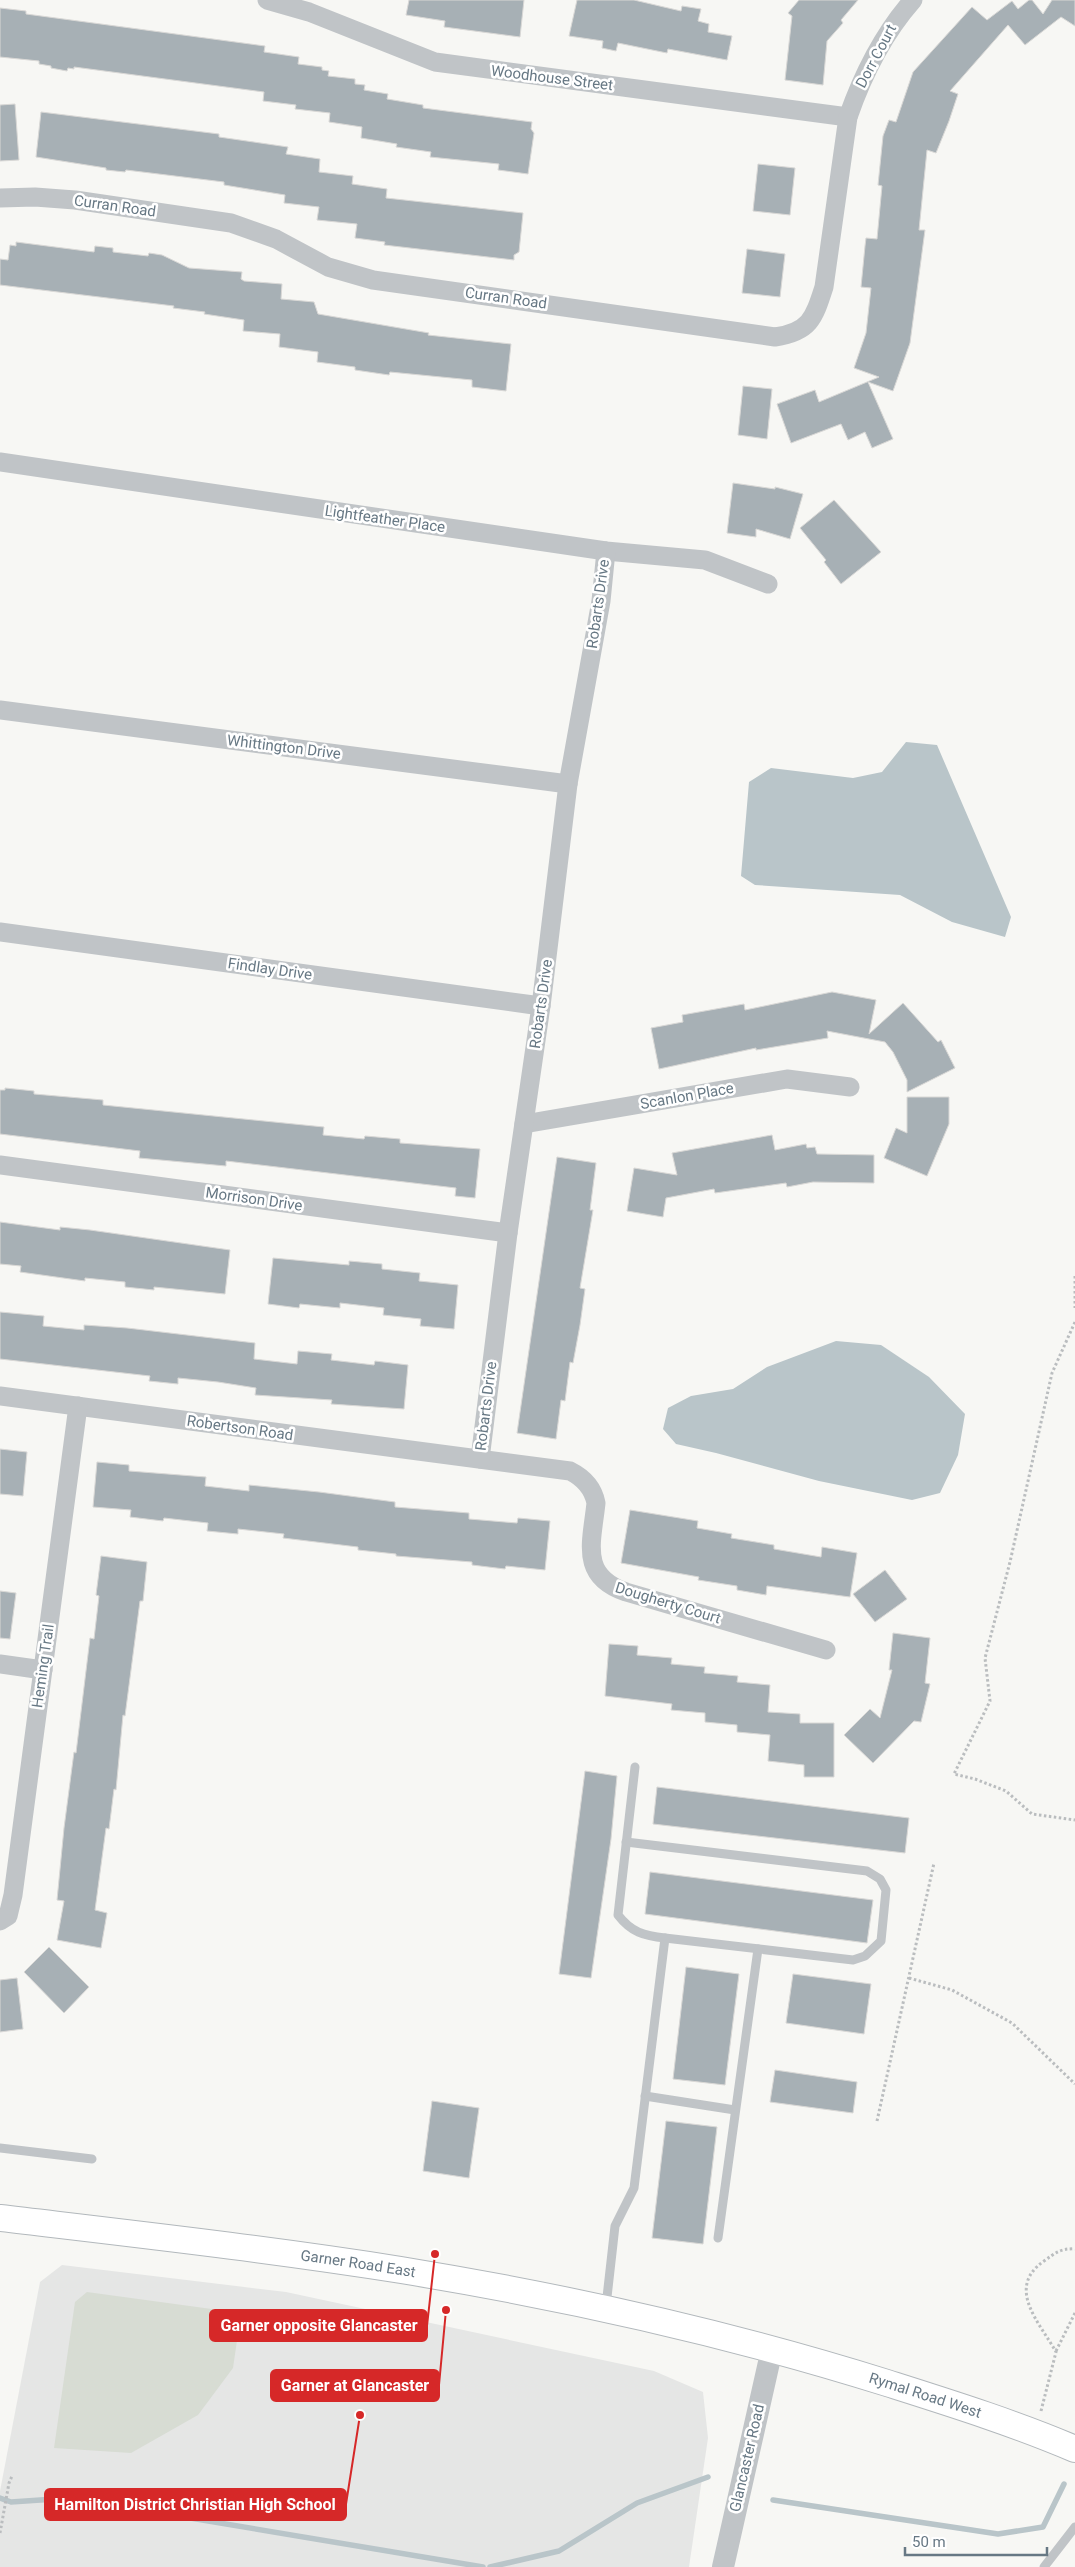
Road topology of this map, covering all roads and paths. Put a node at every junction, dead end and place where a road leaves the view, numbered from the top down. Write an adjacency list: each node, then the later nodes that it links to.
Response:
1 (267, 0): 3 (street, Woodhouse Street)
2 (913, 0): 3 (street, Dorr Court)
3 (848, 117): 4 (street, Curran Road)
4 (0, 198)
5 (0, 462): 6 (street, Lightfeather Place)
6 (606, 551): 7 (street, Lightfeather Place); 9 (street, Robarts Drive)
7 (768, 584)
8 (0, 710): 9 (street, Whittington Drive)
9 (568, 784): 11 (street, Robarts Drive)
10 (0, 932): 11 (street, Findlay Drive)
11 (541, 1006): 13 (street, Robarts Drive)
12 (850, 1087): 13 (street, Scanlon Place)
13 (524, 1124): 15 (street, Robarts Drive)
14 (0, 1165): 15 (street, Morrison Drive)
15 (508, 1233): 21 (street, Robarts Drive)
16 (1075, 1276): 17 (path)
17 (1075, 1308)
18 (1075, 1322): 26 (path)
19 (0, 1396): 20 (street, Robertson Road)
20 (78, 1406): 21 (street, Robertson Road); 24 (street, Heming Trail)
21 (480, 1459): 22 (street, Dougherty Court)
22 (826, 1650)
23 (0, 1664): 24 (street)
24 (43, 1670): 29 (street, Heming Trail)
25 (635, 1767): 27 (lane)
26 (1075, 1820)
27 (626, 1842): 30 (lane); 31 (lane)
28 (934, 1863): 32 (path)
29 (0, 1921)
30 (665, 1938): 31 (lane); 34 (lane)
31 (758, 1949): 35 (lane)
32 (909, 1978): 33 (path); 36 (path)
33 (1075, 2084)
34 (645, 2096): 35 (lane); 42 (lane)
35 (735, 2110): 40 (lane)
36 (877, 2122)
37 (0, 2148): 38 (lane)
38 (92, 2159)
39 (0, 2218): 42 (main road, Garner Road East)
40 (718, 2238)
41 (1075, 2249): 45 (path)
42 (606, 2309): 44 (main road, Garner Road East)
43 (1075, 2314): 45 (path)
44 (772, 2349): 46 (main road, Rymal Road West); 51 (street, Glancaster Road)
45 (1056, 2352): 46 (path)
46 (1036, 2434): 47 (main road, Rymal Road West)
47 (1075, 2449)
48 (12, 2476): 50 (path)
49 (1075, 2527): 52 (lane)
50 (0, 2533)
51 (723, 2567)
52 (1044, 2567)

